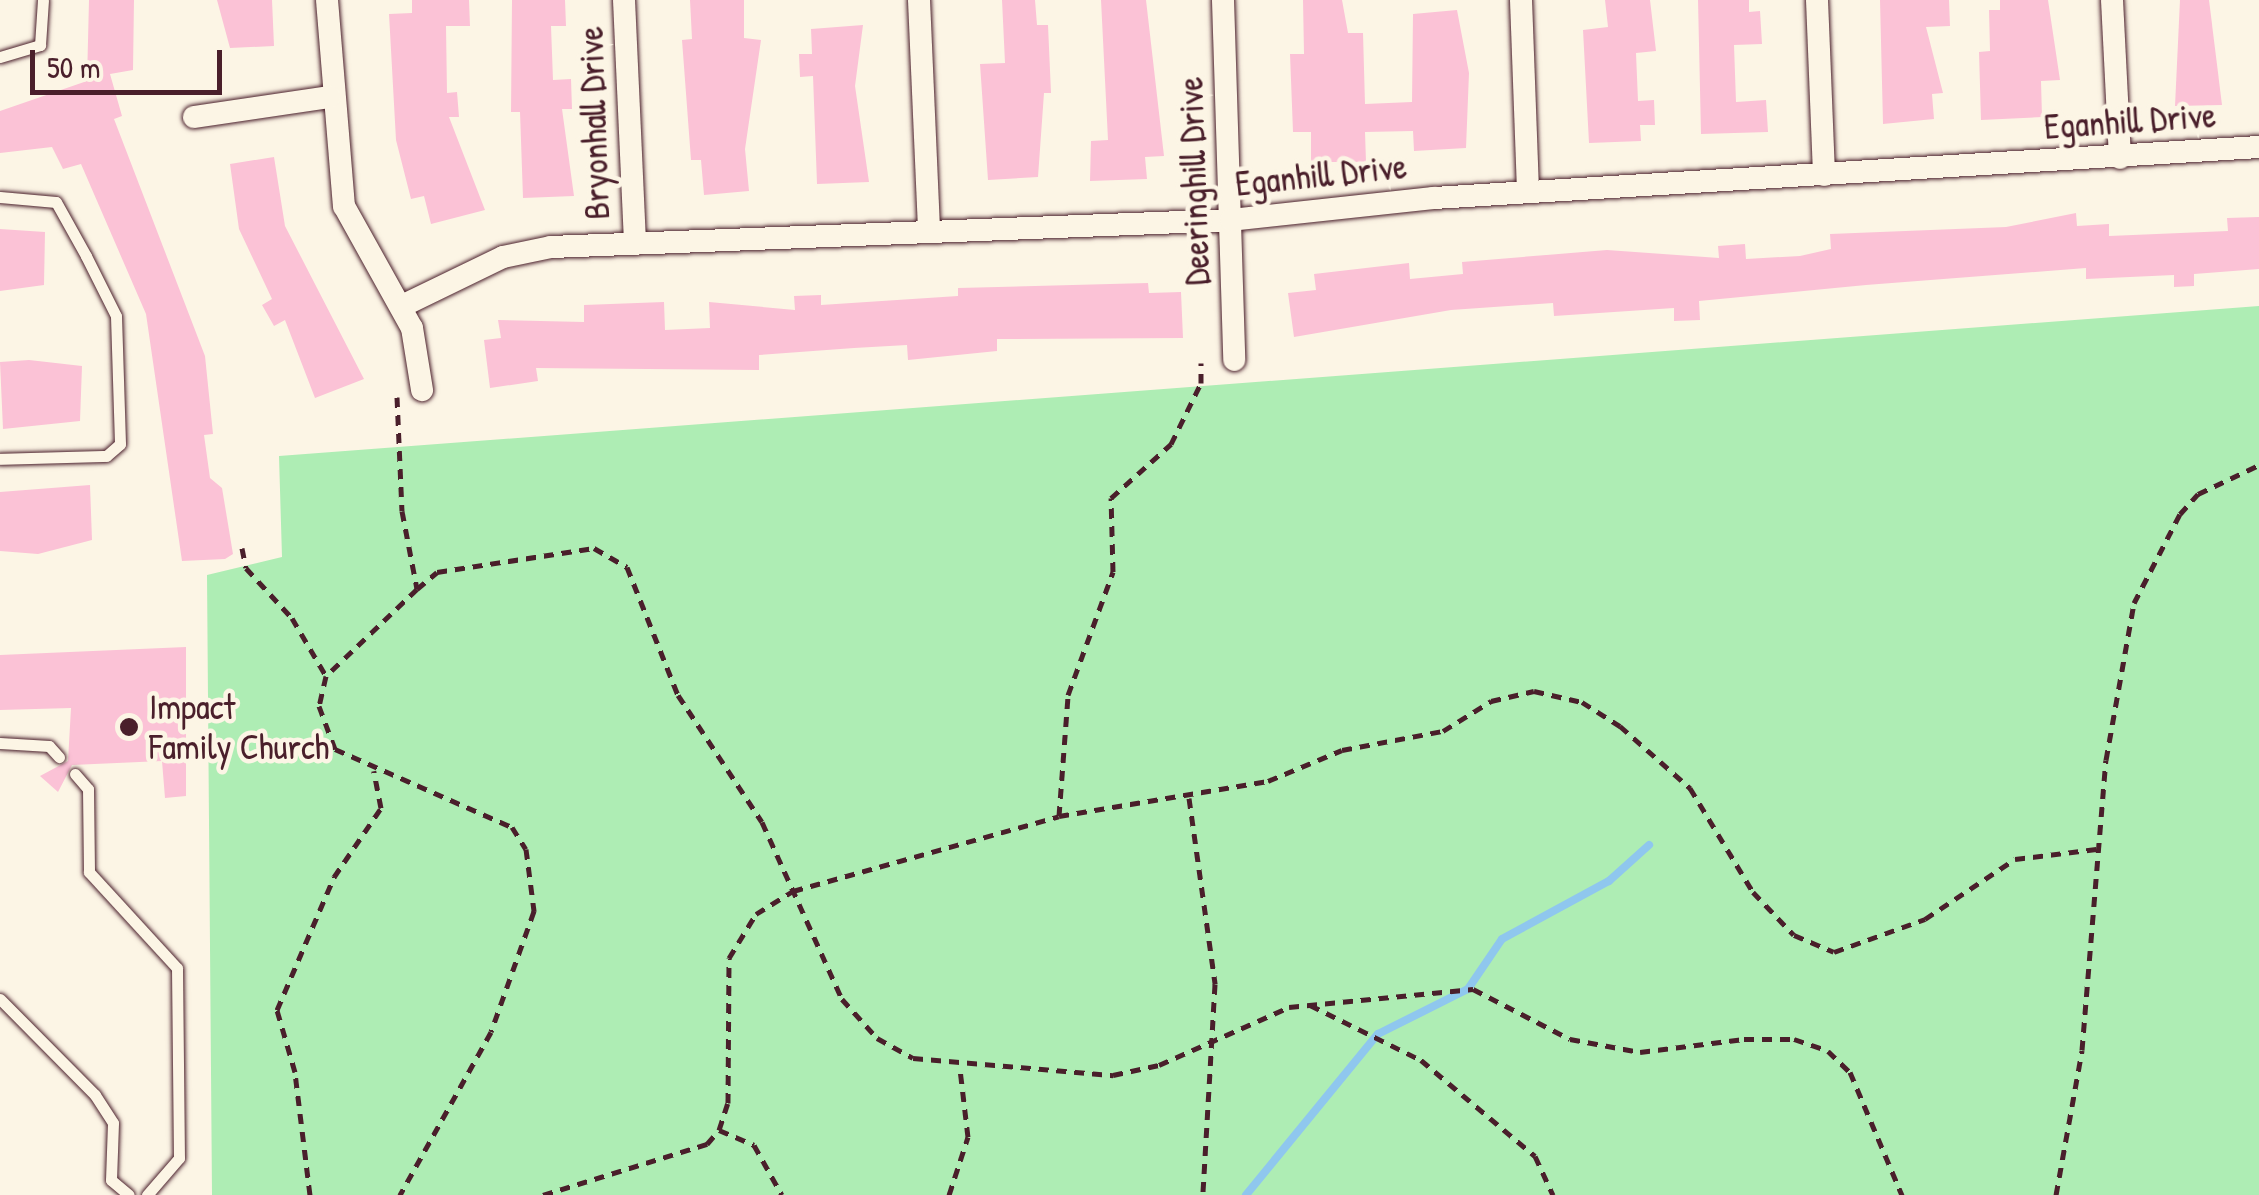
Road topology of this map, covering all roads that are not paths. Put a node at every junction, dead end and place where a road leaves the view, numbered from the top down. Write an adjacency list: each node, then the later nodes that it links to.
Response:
1 (42, 0): 9 (lane)
2 (328, 0): 10 (street)
3 (624, 0): 19 (street, Bryonhall Drive)
4 (920, 0): 18 (street)
5 (1223, 0): 17 (street, Deeringhill Drive)
6 (1521, 0): 15 (street)
7 (1817, 0): 14 (street)
8 (2112, 0): 13 (street)
9 (0, 57)
10 (330, 96): 11 (street); 20 (street)
11 (194, 117)
12 (2259, 147): 13 (street, Eganhill Drive)
13 (2120, 158): 14 (street, Eganhill Drive)
14 (1824, 175): 15 (street, Eganhill Drive)
15 (1528, 192): 17 (street, Eganhill Drive)
16 (0, 197): 23 (lane)
17 (1231, 220): 18 (street, Eganhill Drive); 21 (street, Deeringhill Drive)
18 (930, 232): 19 (street, Eganhill Drive)
19 (634, 244): 20 (street, Eganhill Drive)
20 (402, 306): 22 (street)
21 (1234, 360)
22 (422, 390)
23 (0, 459)
24 (0, 743): 25 (lane)
25 (59, 757)
26 (75, 774): 29 (lane)
27 (0, 999): 28 (lane)
28 (128, 1195)
29 (147, 1195)

